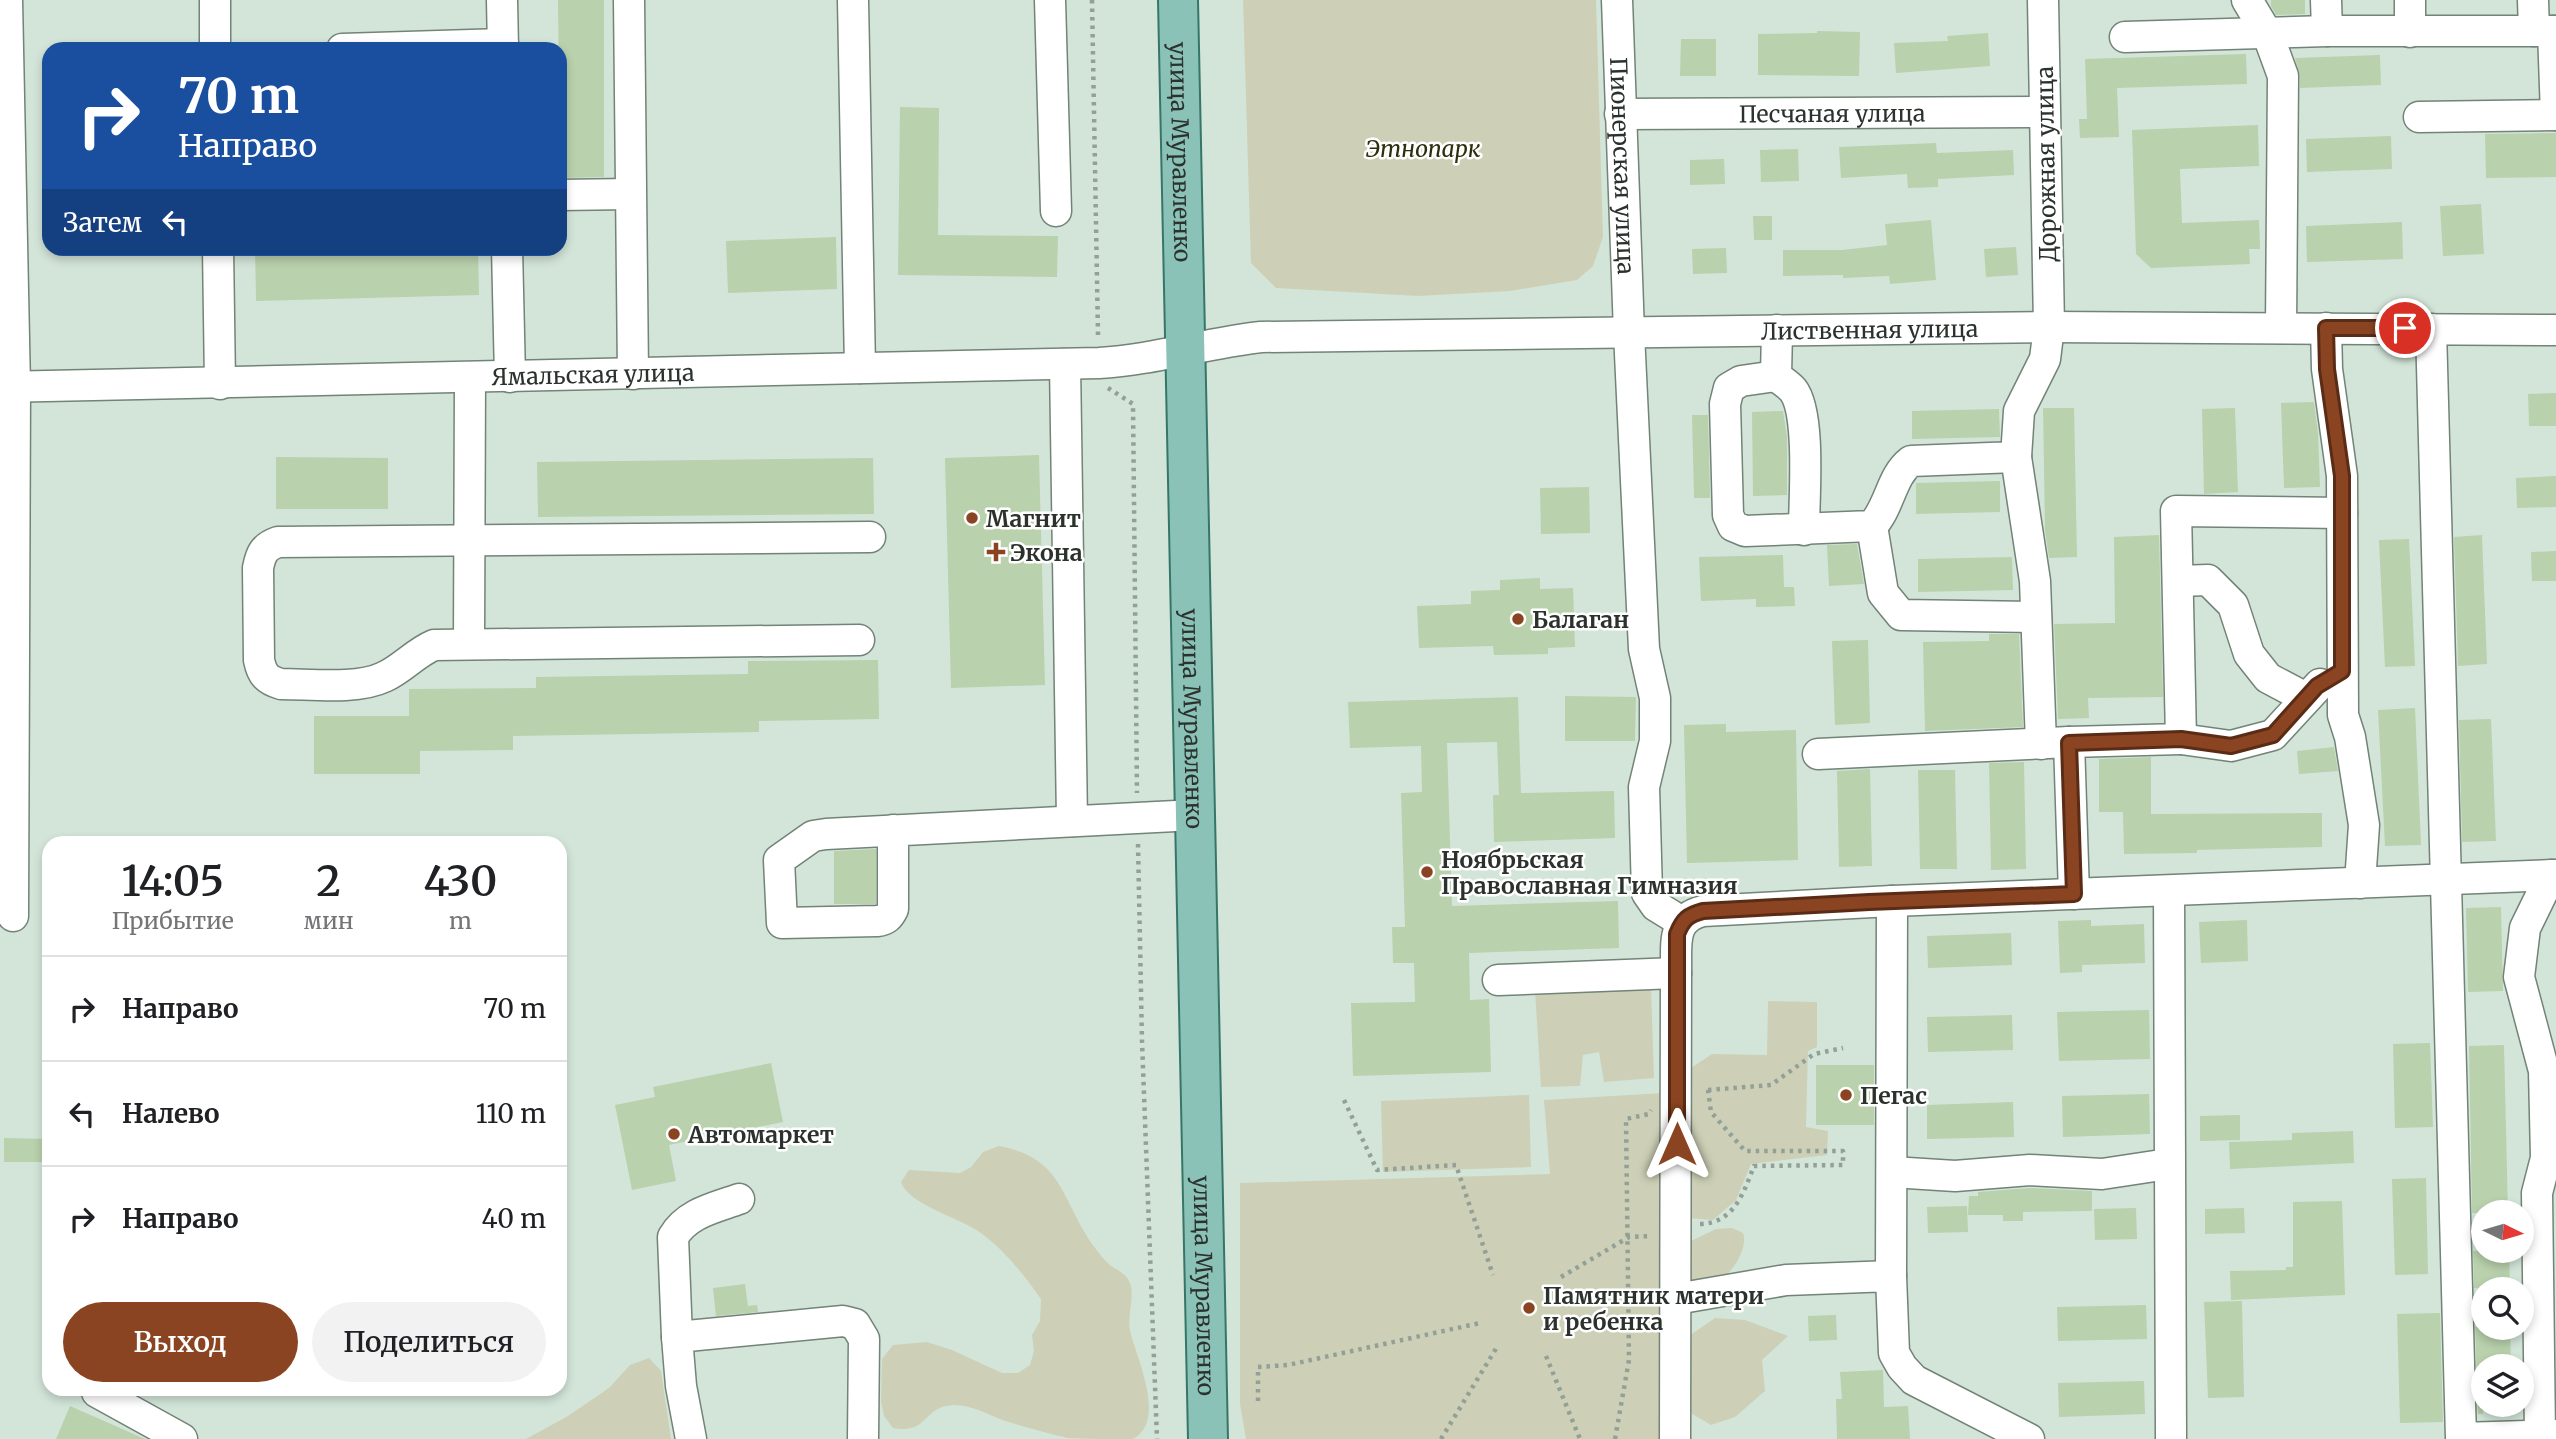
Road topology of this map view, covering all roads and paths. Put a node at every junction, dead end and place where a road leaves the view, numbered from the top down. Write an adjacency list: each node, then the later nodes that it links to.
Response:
1 (7, 0): 29 (street)
2 (215, 0): 20 (street)
3 (502, 0): 21 (street)
4 (629, 0): 26 (street)
5 (853, 0): 42 (street)
6 (1049, 0): 28 (street)
7 (1092, 0): 39 (path)
8 (1178, 0): 40 (main road, улица Муравленко)
9 (1617, 0): 23 (street, Пионерская улица)
10 (2043, 0): 22 (street, Дорожная улица)
11 (2248, 0): 18 (street)
12 (2326, 0): 15 (street)
13 (2410, 0): 17 (street)
14 (2533, 0): 16 (street)
15 (2327, 31): 17 (street); 18 (street)
16 (2548, 31): 17 (street); 24 (street)
17 (2410, 32)
18 (2268, 35): 19 (street); 33 (street)
19 (2125, 37)
20 (215, 42)
21 (503, 42)
22 (2044, 112): 23 (street, Песчаная улица); 32 (street, Дорожная улица)
23 (1620, 114): 38 (street, Пионерская улица)
24 (2556, 115): 25 (street)
25 (2419, 117)
26 (631, 194): 27 (street); 43 (street)
27 (567, 195)
28 (1056, 211)
29 (6, 246): 49 (street)
30 (218, 256): 48 (street)
31 (507, 256): 45 (street)
32 (2049, 327): 33 (street, Лиственная улица); 36 (street, Лиственная улица); 50 (street, Дорожная улица)
33 (2281, 328): 34 (street, Лиственная улица)
34 (2326, 328): 35 (street, Лиственная улица); 51 (street)
35 (2431, 329): 37 (street, Лиственная улица); 70 (street)
36 (1777, 330): 38 (street, Лиственная улица); 44 (street)
37 (2556, 330)
38 (1629, 333): 40 (street, Лиственная улица); 76 (street, Пионерская улица)
39 (1098, 335)
40 (1187, 351): 41 (street, Ямальская улица); 65 (main road, улица Муравленко)
41 (1065, 364): 42 (street, Ямальская улица); 67 (street)
42 (860, 369): 43 (street, Ямальская улица)
43 (633, 374): 45 (street, Ямальская улица)
44 (1776, 376): 53 (street); 53 (street)
45 (510, 377): 46 (street, Ямальская улица)
46 (470, 378): 48 (street, Ямальская улица); 55 (street)
47 (1099, 382): 66 (path)
48 (220, 384): 49 (street, Ямальская улица)
49 (7, 387): 75 (street)
50 (2016, 457): 52 (street); 57 (street, Дорожная улица)
51 (2342, 513): 56 (street); 60 (street)
52 (1872, 526): 53 (street); 57 (street)
53 (1804, 530)
54 (870, 537): 55 (street)
55 (469, 541): 59 (street); 59 (street)
56 (2178, 581): 61 (street); 62 (street)
57 (2036, 617): 63 (street, Дорожная улица)
58 (859, 640): 59 (street)
59 (469, 643)
60 (2342, 671): 61 (street); 71 (street)
61 (2306, 698): 62 (street)
62 (2181, 739): 63 (street)
63 (2055, 743): 64 (street); 73 (street, Дорожная улица)
64 (1818, 754)
65 (1195, 815): 66 (street); 104 (main road, улица Муравленко)
66 (1138, 818): 67 (street); 103 (path)
67 (1072, 821): 68 (street)
68 (893, 830): 68 (street)
69 (2553, 875): 70 (street); 99 (street)
70 (2447, 879): 71 (street); 99 (street)
71 (2360, 883): 72 (street)
72 (2169, 891): 73 (street); 83 (street)
73 (2074, 894): 74 (street)
74 (1892, 901): 76 (street); 84 (street)
75 (13, 916)
76 (1682, 922): 77 (street)
77 (1676, 973): 78 (street); 81 (street)
78 (1499, 980)
79 (1843, 1048): 80 (path)
80 (1708, 1090): 81 (path); 86 (path)
81 (1677, 1092): 88 (path); 92 (street)
82 (1344, 1100): 89 (path)
83 (2168, 1164): 84 (street); 110 (street)
84 (1892, 1172): 90 (street)
85 (739, 1199): 94 (street)
86 (1696, 1224)
87 (1651, 1236): 88 (path)
88 (1629, 1237): 91 (path); 107 (path)
89 (1493, 1275)
90 (1891, 1276): 92 (street); 109 (street)
91 (1561, 1277)
92 (1676, 1299): 108 (street)
93 (1480, 1323): 98 (path)
94 (677, 1337): 101 (street); 102 (street)
95 (1497, 1347): 105 (path)
96 (1546, 1356): 106 (path)
97 (104, 1396): 100 (street)
98 (1258, 1401)
99 (2548, 1435)
100 (182, 1439)
101 (691, 1439)
102 (863, 1439)
103 (1157, 1439)
104 (1208, 1439)
105 (1441, 1439)
106 (1580, 1439)
107 (1615, 1439)
108 (1675, 1439)
109 (2029, 1439)
110 (2171, 1439)

